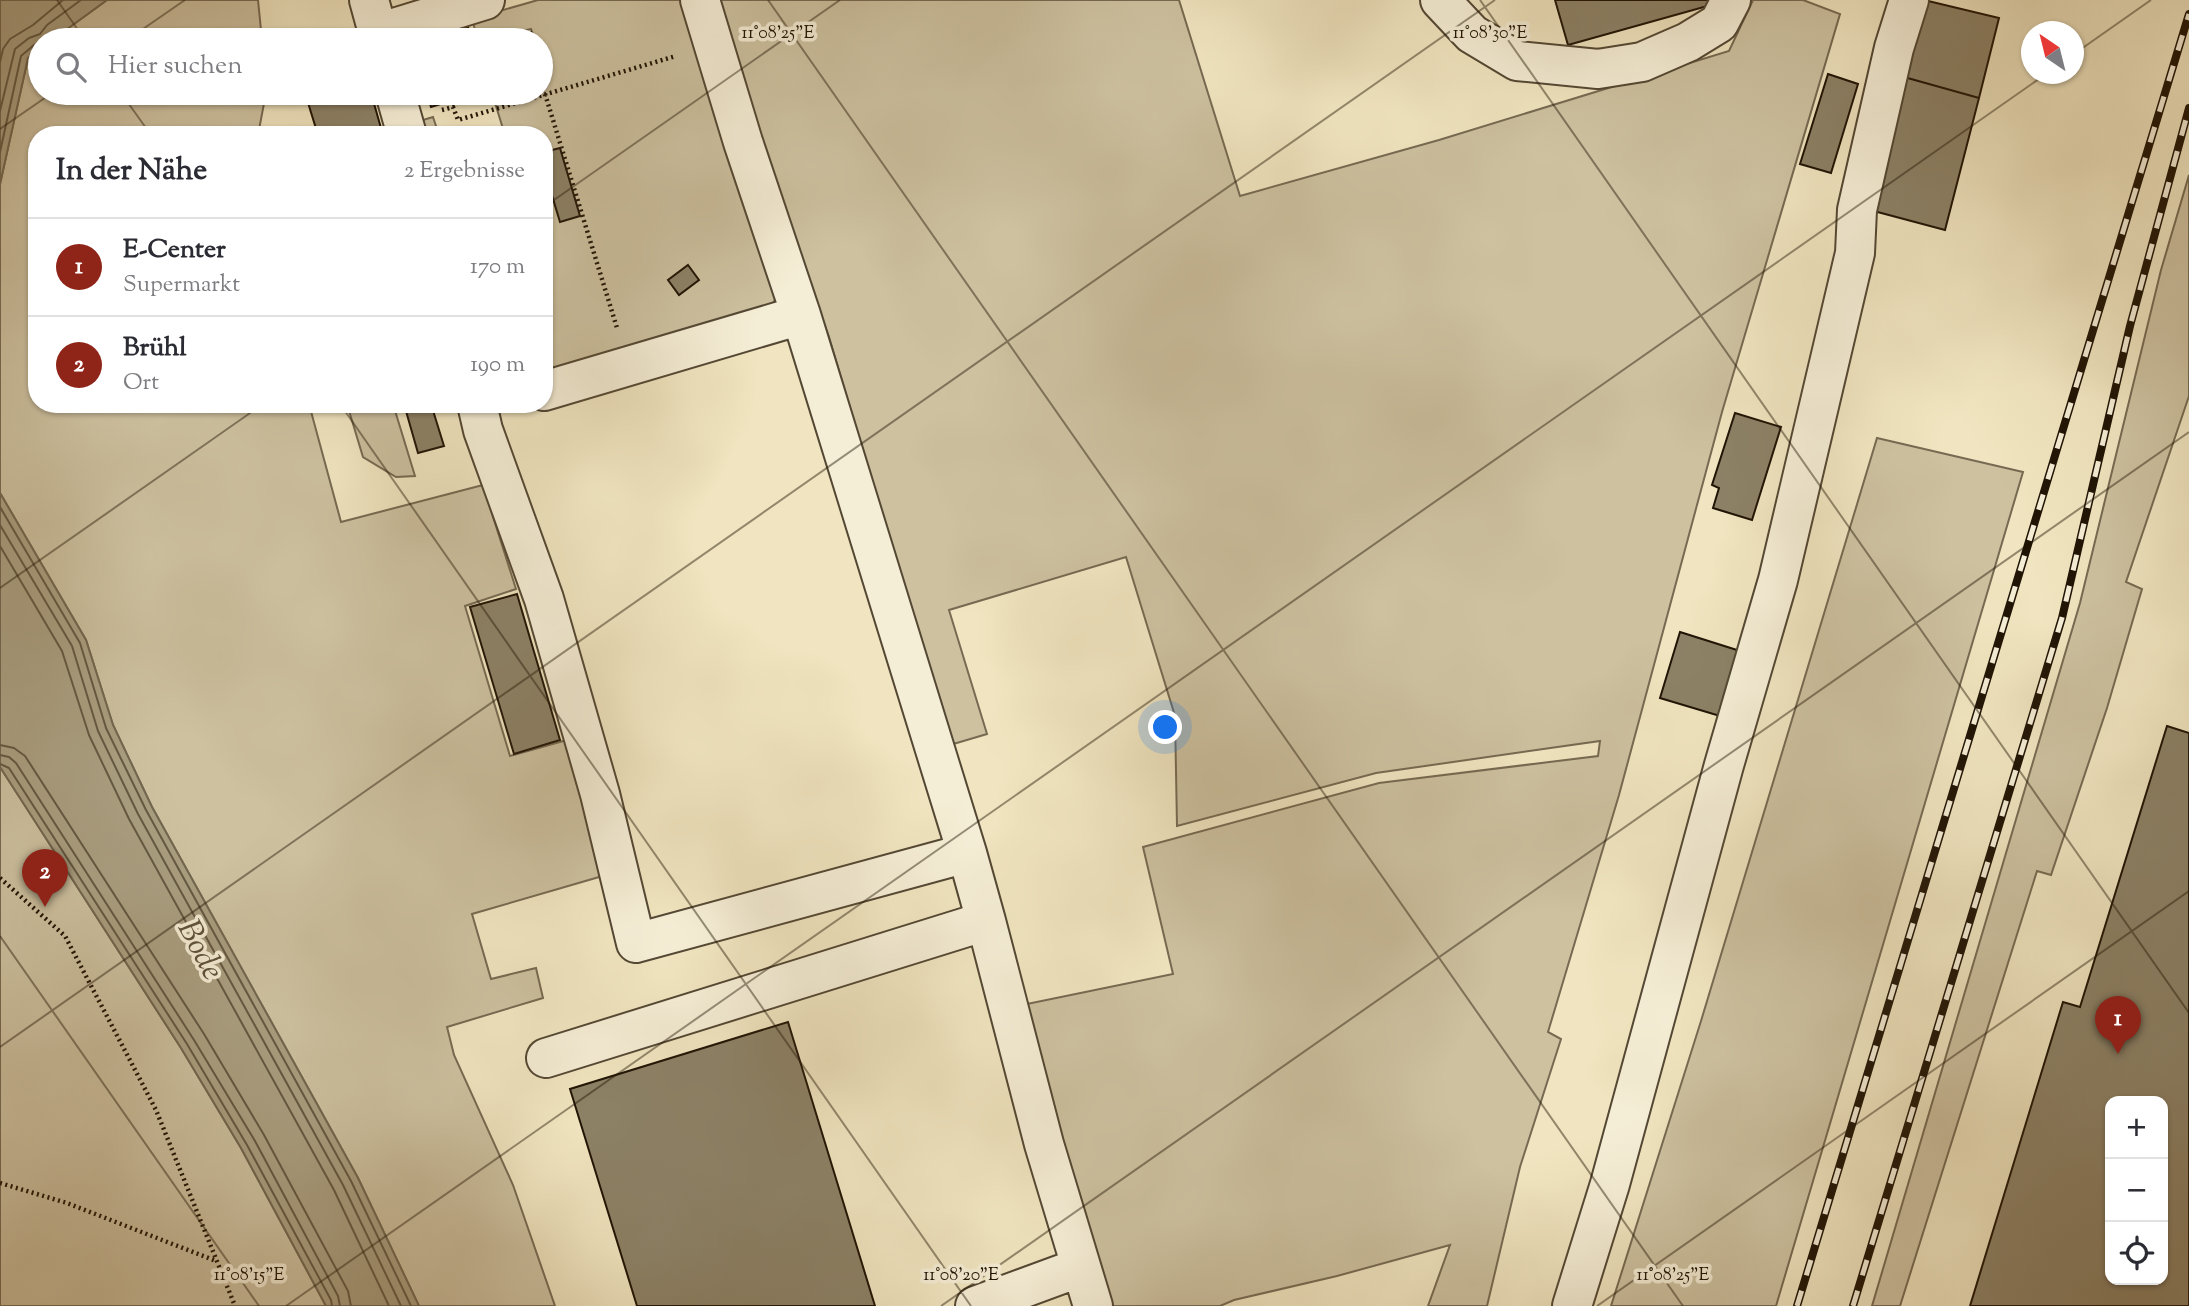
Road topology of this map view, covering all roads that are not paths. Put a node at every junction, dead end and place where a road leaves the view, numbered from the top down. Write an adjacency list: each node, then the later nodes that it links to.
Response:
1 (485, 0): 6 (lane)
2 (700, 0): 7 (lane)
3 (1440, 0): 4 (lane)
4 (1731, 0)
5 (1909, 0): 16 (lane)
6 (376, 24)
7 (801, 315): 8 (lane); 10 (lane)
8 (553, 388)
9 (484, 413): 10 (lane)
10 (967, 853): 11 (lane)
11 (986, 921): 12 (lane); 13 (lane)
12 (545, 1058)
13 (1081, 1267): 14 (lane); 15 (lane)
14 (975, 1306)
15 (1093, 1306)
16 (1573, 1306)

